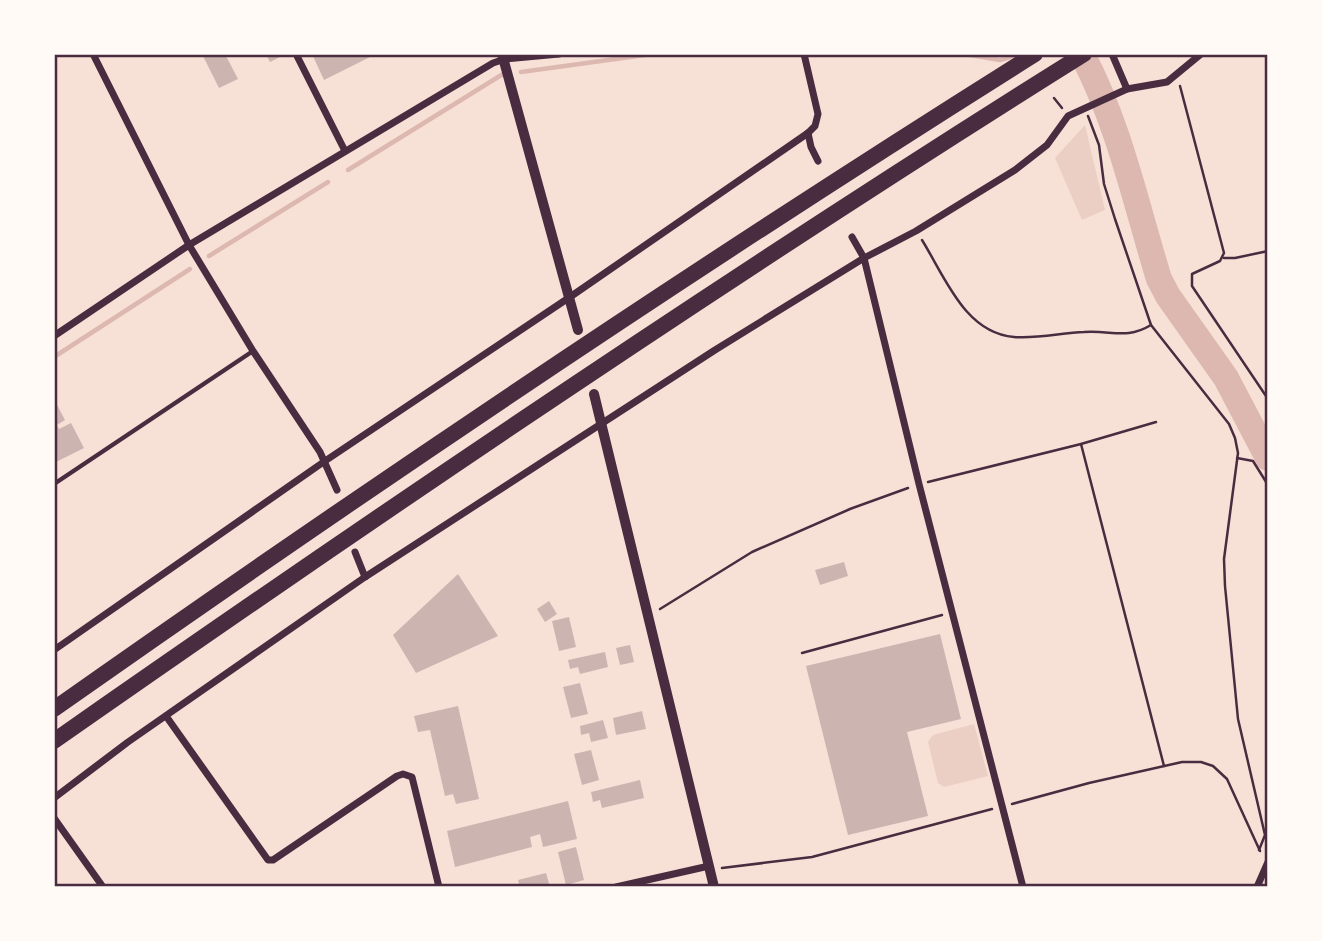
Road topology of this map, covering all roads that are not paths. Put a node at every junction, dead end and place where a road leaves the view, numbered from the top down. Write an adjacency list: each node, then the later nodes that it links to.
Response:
1 (93, 54): 15 (street)
2 (296, 54): 12 (street)
3 (559, 54): 9 (street)
4 (804, 54): 11 (street)
5 (1035, 54): 29 (highway)
6 (1084, 54): 31 (highway)
7 (1112, 54): 10 (street)
8 (1202, 54): 10 (street)
9 (504, 57): 12 (street); 17 (street)
10 (1123, 90): 16 (street)
11 (808, 133): 13 (street); 17 (street)
12 (345, 151): 15 (street)
13 (818, 161)
14 (852, 237): 16 (street)
15 (189, 245): 19 (street); 20 (street)
16 (864, 258): 22 (street); 40 (street)
17 (570, 297): 18 (street); 23 (street)
18 (578, 330)
19 (54, 336)
20 (253, 351): 23 (street); 24 (lane)
21 (594, 394): 22 (street)
22 (601, 424): 27 (street); 35 (street)
23 (325, 461): 25 (street); 28 (street)
24 (54, 484)
25 (337, 490)
26 (355, 552): 27 (street)
27 (365, 577): 30 (street)
28 (54, 650)
29 (54, 709)
30 (166, 716): 32 (street); 37 (street)
31 (54, 741)
32 (54, 798)
33 (54, 818): 36 (street)
34 (1268, 862): 41 (street)
35 (709, 866): 38 (street); 39 (street)
36 (103, 887)
37 (439, 887)
38 (616, 887)
39 (714, 887)
40 (1023, 887)
41 (1257, 887)

